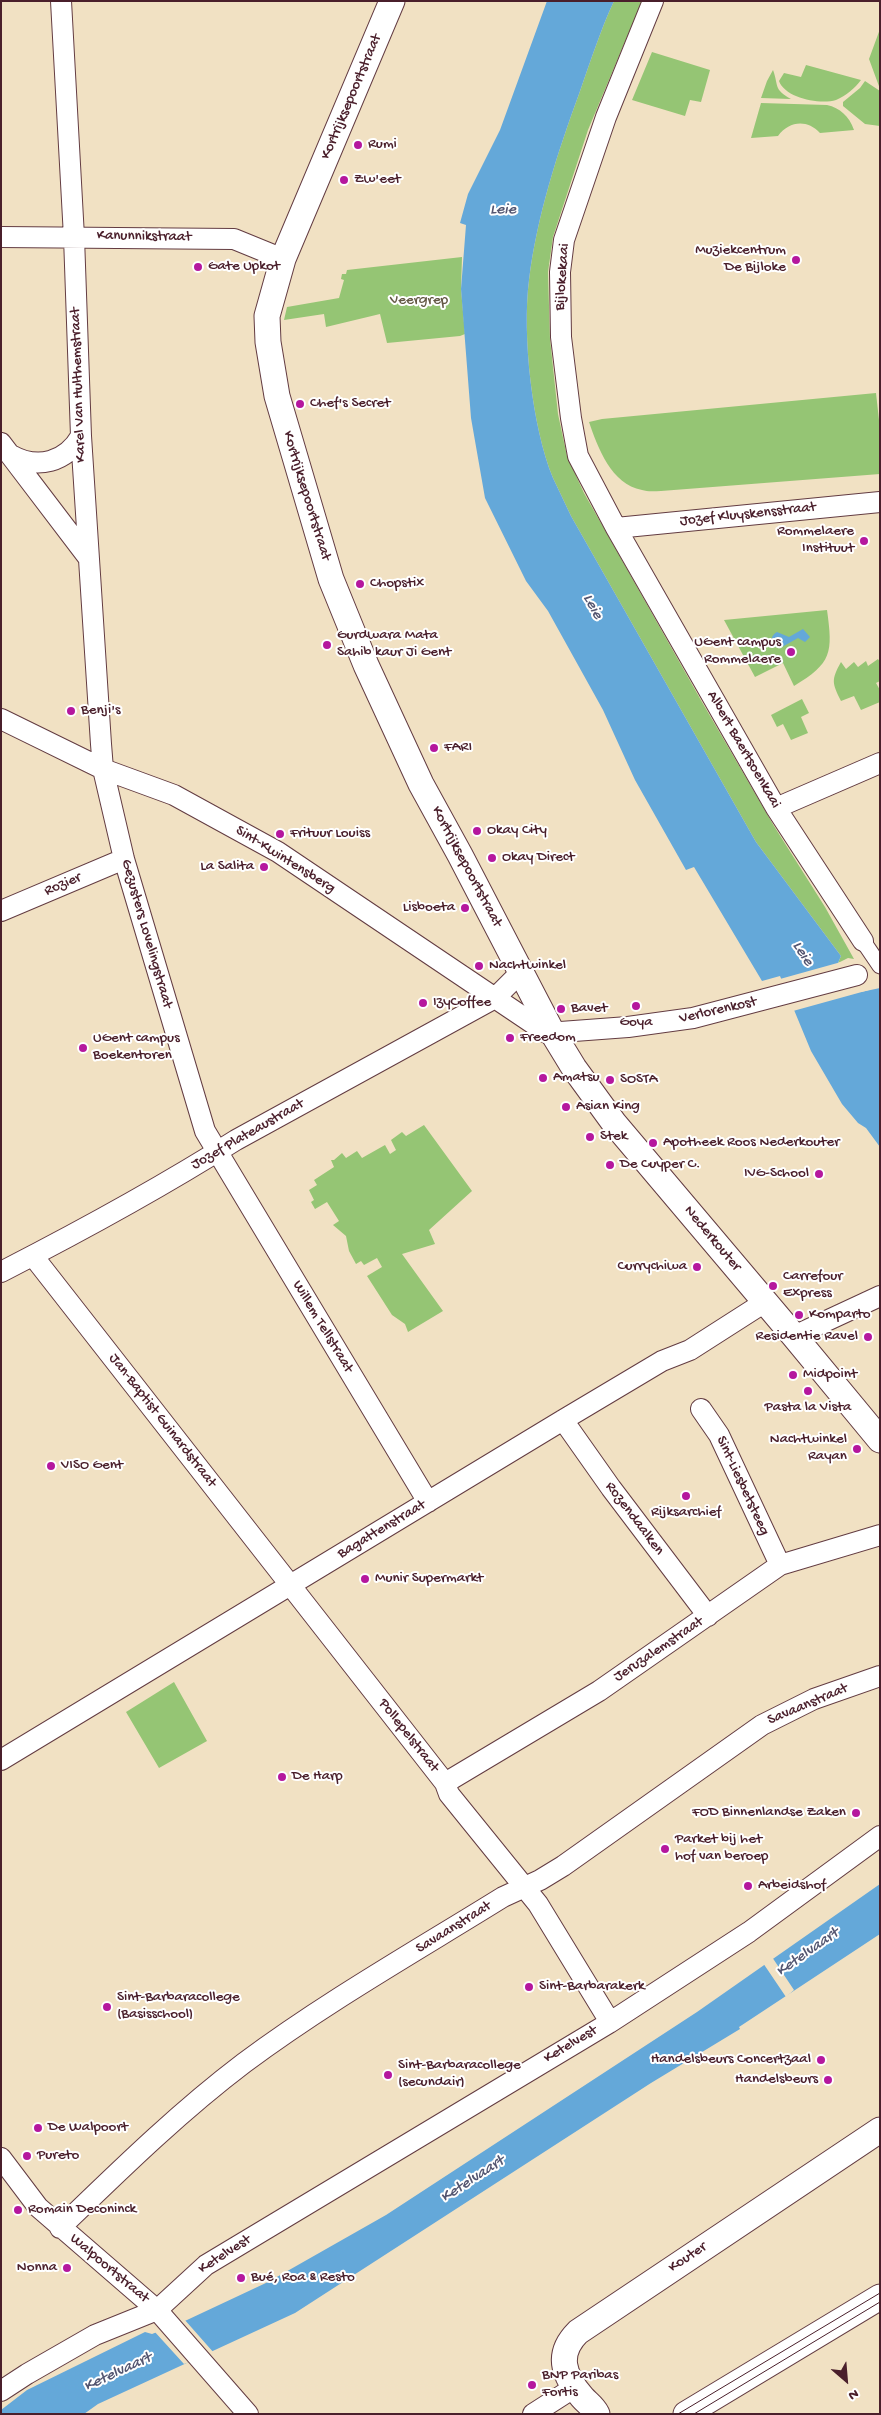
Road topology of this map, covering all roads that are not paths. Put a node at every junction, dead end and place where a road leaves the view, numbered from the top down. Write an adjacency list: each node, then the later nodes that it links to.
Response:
1 (61, 1): 5 (street, Karel Van Hulthemstraat)
2 (392, 1): 6 (street, Kortrijksepoortstraat)
3 (653, 1): 10 (street, Bijlokekaai)
4 (1, 237): 5 (street, Kanunnikstraat)
5 (74, 237): 6 (street, Kanunnikstraat); 7 (street, Karel Van Hulthemstraat)
6 (283, 259): 20 (street, Kortrijksepoortstraat)
7 (81, 436): 8 (street); 11 (street, Karel Van Hulthemstraat)
8 (6, 449): 11 (street)
9 (880, 502): 10 (street, Jozef Kluyskensstraat)
10 (616, 528): 15 (street, Albert Baertsoenkaai)
11 (88, 556): 14 (street, Karel Van Hulthemstraat)
12 (1, 719): 14 (street, Sint-Kwintensberg)
13 (880, 763): 15 (street)
14 (103, 769): 16 (street, Gezusters Lovelingstraat); 22 (street, Sint-Kwintensberg)
15 (776, 808): 18 (street, Albert Baertsoenkaai)
16 (124, 859): 17 (street, Rozier); 24 (street, Gezusters Lovelingstraat)
17 (1, 911)
18 (863, 941): 19 (street, Albert Baertsoenkaai)
19 (880, 966): 21 (street, Verlorenkost)
20 (521, 972): 22 (street); 23 (street, Kortrijksepoortstraat)
21 (857, 975): 23 (street, Verlorenkost)
22 (494, 998): 23 (street, Sint-Kwintensberg); 24 (street, Jozef Plateaustraat)
23 (552, 1032): 28 (street, Nederkouter)
24 (217, 1152): 25 (street, Jozef Plateaustraat); 33 (street, Willem Tellstraat)
25 (33, 1256): 26 (street, Jozef Plateaustraat); 36 (street, Jan-Baptist Guinardstraat)
26 (1, 1272)
27 (880, 1296): 29 (street)
28 (765, 1302): 29 (street, Nederkouter); 31 (street, Bagattenstraat)
29 (794, 1336): 32 (street, Nederkouter)
30 (701, 1409): 35 (street, Sint-Liesbetsteeg)
31 (563, 1420): 33 (street, Bagattenstraat); 37 (street, Rozendaalken)
32 (880, 1440)
33 (428, 1502): 36 (street, Bagattenstraat)
34 (880, 1535): 35 (street, Jeruzalemstraat)
35 (780, 1565): 37 (street, Jeruzalemstraat)
36 (290, 1586): 39 (street, Bagattenstraat); 40 (street, Pollepelstraat)
37 (708, 1616): 40 (street, Jeruzalemstraat)
38 (880, 1676): 42 (street, Savaanstraat)
39 (1, 1760)
40 (445, 1783): 42 (street, Pollepelstraat)
41 (880, 1836): 43 (street, Ketelvest)
42 (524, 1888): 43 (street, Pollepelstraat); 46 (street, Savaanstraat)
43 (610, 2022): 48 (street, Ketelvest)
44 (880, 2130): 49 (street, Kouter)
45 (1, 2158): 46 (street, Walpoortstraat)
46 (60, 2228): 48 (street, Walpoortstraat)
47 (880, 2297): 54 (street)
48 (157, 2310): 50 (street); 51 (street, Walpoortstraat)
49 (575, 2387): 52 (street); 53 (street, Kouter)
50 (1, 2391)
51 (248, 2414)
52 (532, 2414)
53 (597, 2414)
54 (686, 2414)

